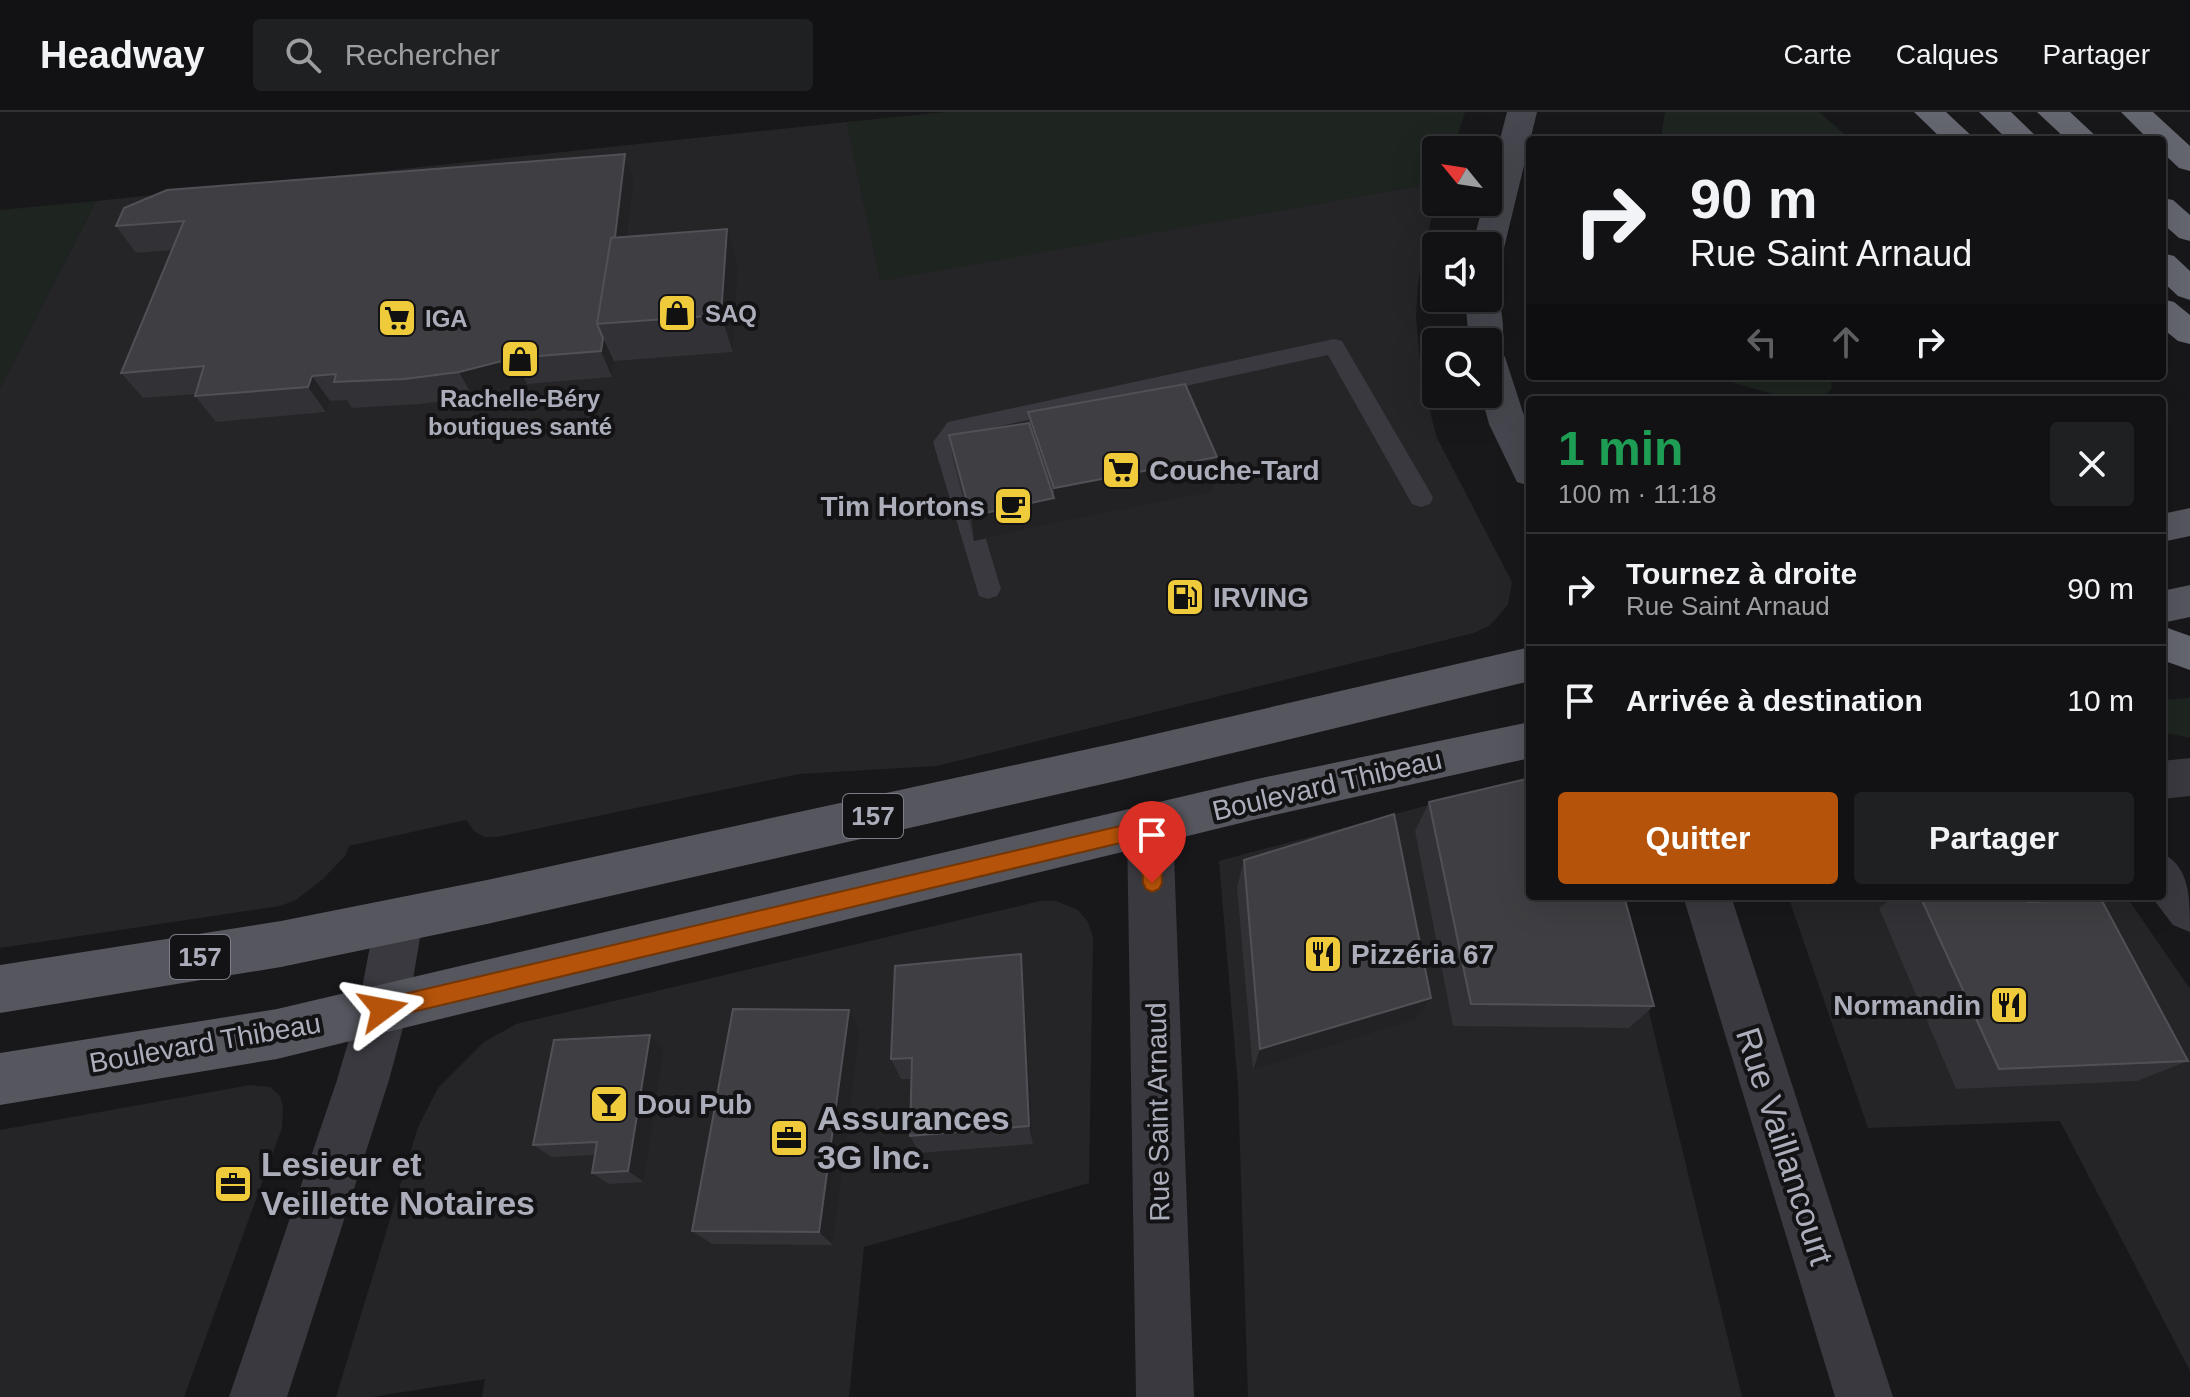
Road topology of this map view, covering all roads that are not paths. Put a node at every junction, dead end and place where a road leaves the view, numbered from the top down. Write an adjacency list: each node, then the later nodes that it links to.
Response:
1 (1522, 112): 14 (main road)
2 (1929, 112): 6 (highway)
3 (1994, 112): 7 (highway)
4 (2052, 112): 8 (highway)
5 (2136, 112): 9 (highway)
6 (1956, 136)
7 (2021, 136)
8 (2080, 136)
9 (2162, 136)
10 (2166, 140): 11 (highway)
11 (2190, 162)
12 (2166, 210): 13 (highway)
13 (2190, 231)
14 (1492, 232)
15 (2166, 267): 16 (highway)
16 (2190, 289)
17 (2166, 313): 18 (highway)
18 (2190, 333)
19 (1502, 406): 20 (main road)
20 (1526, 464)
21 (1421, 498): 24 (lane)
22 (2190, 522): 23 (main road)
23 (2166, 527)
24 (988, 589)
25 (2190, 601): 26 (main road)
26 (2166, 606)
27 (2166, 644): 28 (highway)
28 (2190, 653)
29 (1526, 665): 37 (main road, 157)
30 (1526, 741): 33 (main road, Boulevard Thibeau)
31 (2190, 777): 32 (street)
32 (2166, 780)
33 (1150, 827): 39 (main road, Boulevard Thibeau); 42 (street, Rue Saint Arnaud)
34 (2166, 879): 36 (street)
35 (1708, 900): 43 (street, Rue Vaillancourt)
36 (2190, 910)
37 (399, 920): 38 (main road, 157); 39 (street)
38 (0, 989)
39 (383, 1009): 40 (main road, Boulevard Thibeau); 41 (street)
40 (0, 1079)
41 (258, 1397)
42 (1165, 1397)
43 (1864, 1397)

